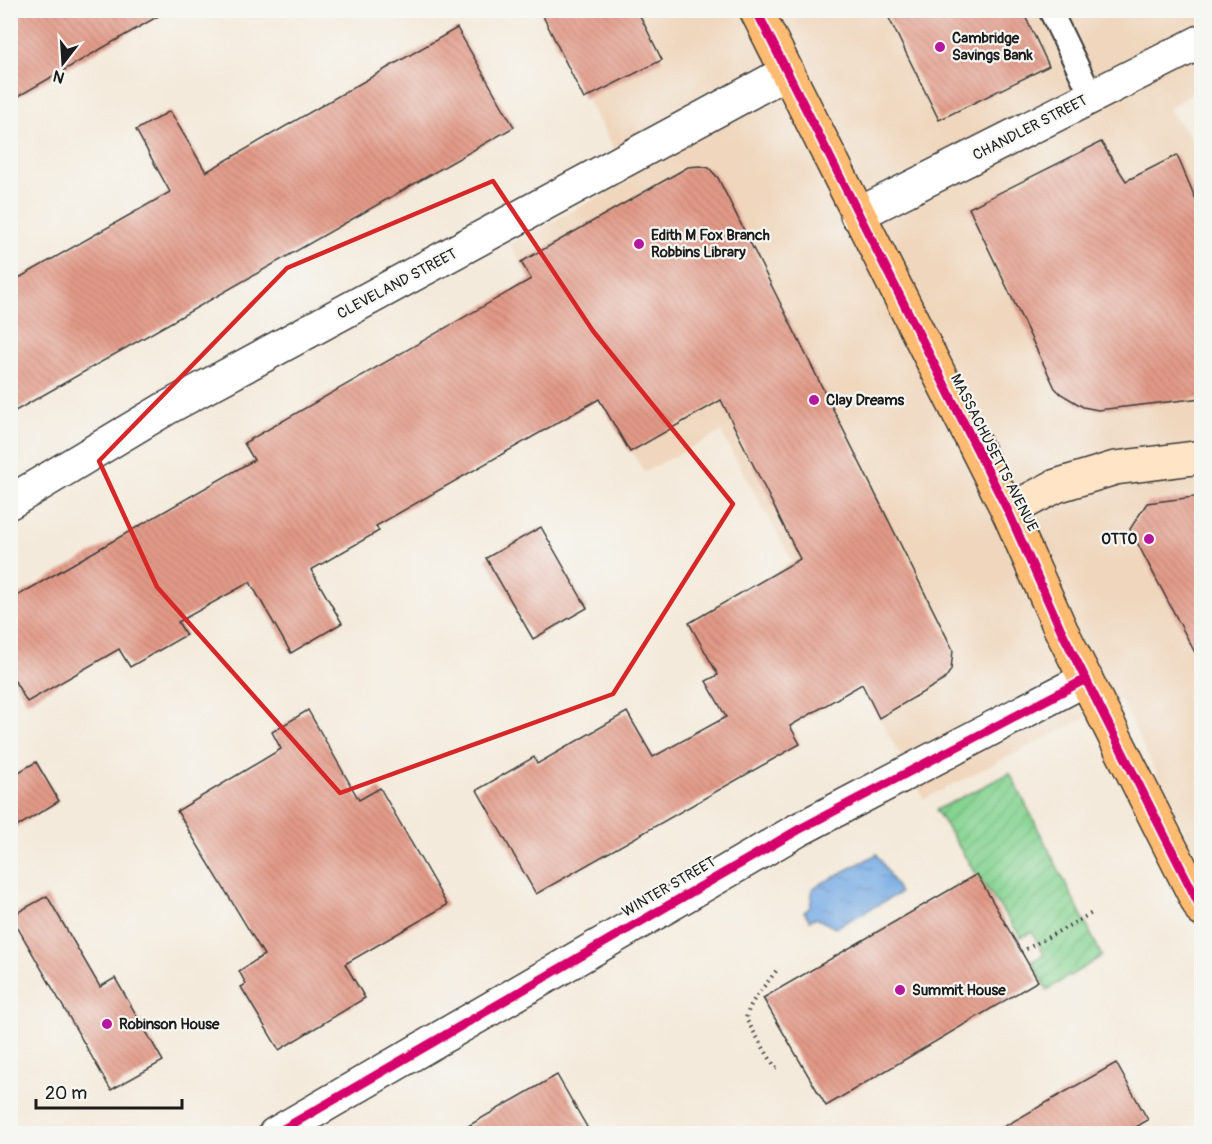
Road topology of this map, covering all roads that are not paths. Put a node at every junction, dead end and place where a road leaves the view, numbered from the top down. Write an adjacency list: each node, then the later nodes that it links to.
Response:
1 (756, 10): 4 (highway, MASSACHUSETTS AVENUE)
2 (1050, 10): 5 (lane)
3 (1202, 41): 5 (street, CHANDLER STREET)
4 (787, 72): 6 (highway, MASSACHUSETTS AVENUE); 8 (street, CLEVELAND STREET)
5 (1092, 97): 6 (street, CHANDLER STREET)
6 (857, 214): 9 (highway, MASSACHUSETTS AVENUE)
7 (1202, 457): 9 (main road)
8 (10, 502)
9 (1008, 511): 10 (highway, MASSACHUSETTS AVENUE)
10 (1086, 679): 11 (highway, MASSACHUSETTS AVENUE); 12 (street, WINTER STREET)
11 (1202, 910)
12 (274, 1134)

